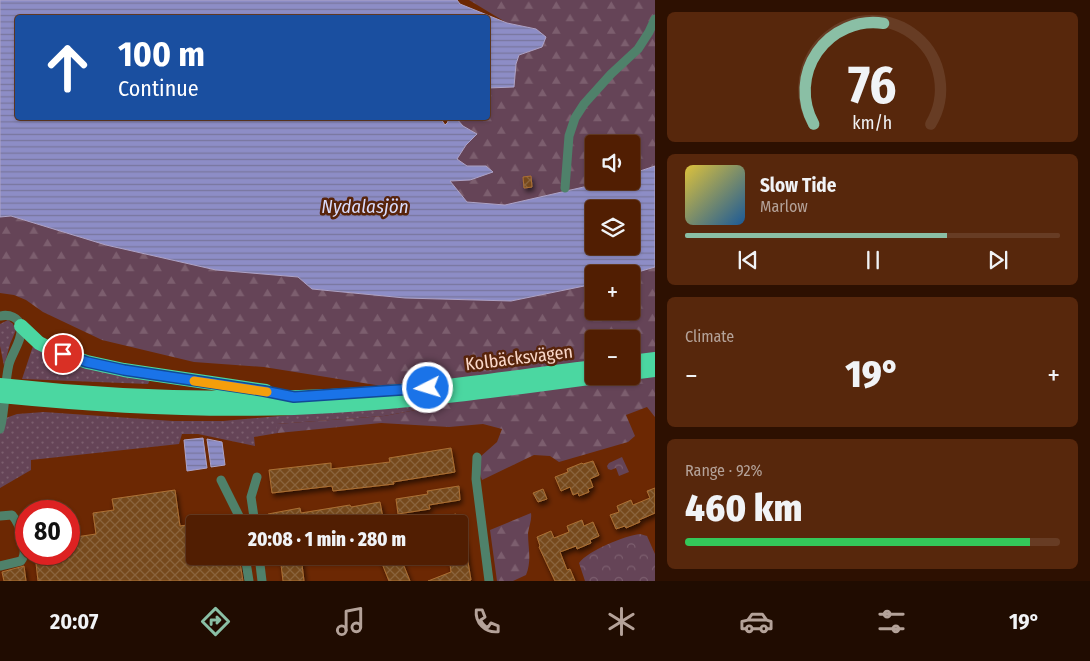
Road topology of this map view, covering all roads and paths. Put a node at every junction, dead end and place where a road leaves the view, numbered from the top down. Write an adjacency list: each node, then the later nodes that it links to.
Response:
1 (655, 19): 2 (street)
2 (565, 188)
3 (0, 316): 4 (street)
4 (21, 326): 14 (highway); 15 (street)
5 (655, 359): 6 (highway)
6 (640, 361)
7 (585, 368): 14 (highway, Kolbäcksvägen)
8 (655, 370): 9 (highway)
9 (640, 372)
10 (585, 379): 12 (highway, Kolbäcksvägen)
11 (0, 386): 12 (highway, Kolbäcksvägen)
12 (26, 393): 13 (highway, Kolbäcksvägen); 14 (highway, Kolbäcksvägen)
13 (0, 396)
14 (294, 397)
15 (0, 429)
16 (477, 457): 27 (street)
17 (257, 477): 20 (street)
18 (221, 480): 19 (street)
19 (238, 515)
20 (254, 515)
21 (0, 516): 24 (street)
22 (246, 565): 25 (street)
23 (260, 565): 26 (street)
24 (0, 566)
25 (249, 581)
26 (262, 581)
27 (489, 581)

